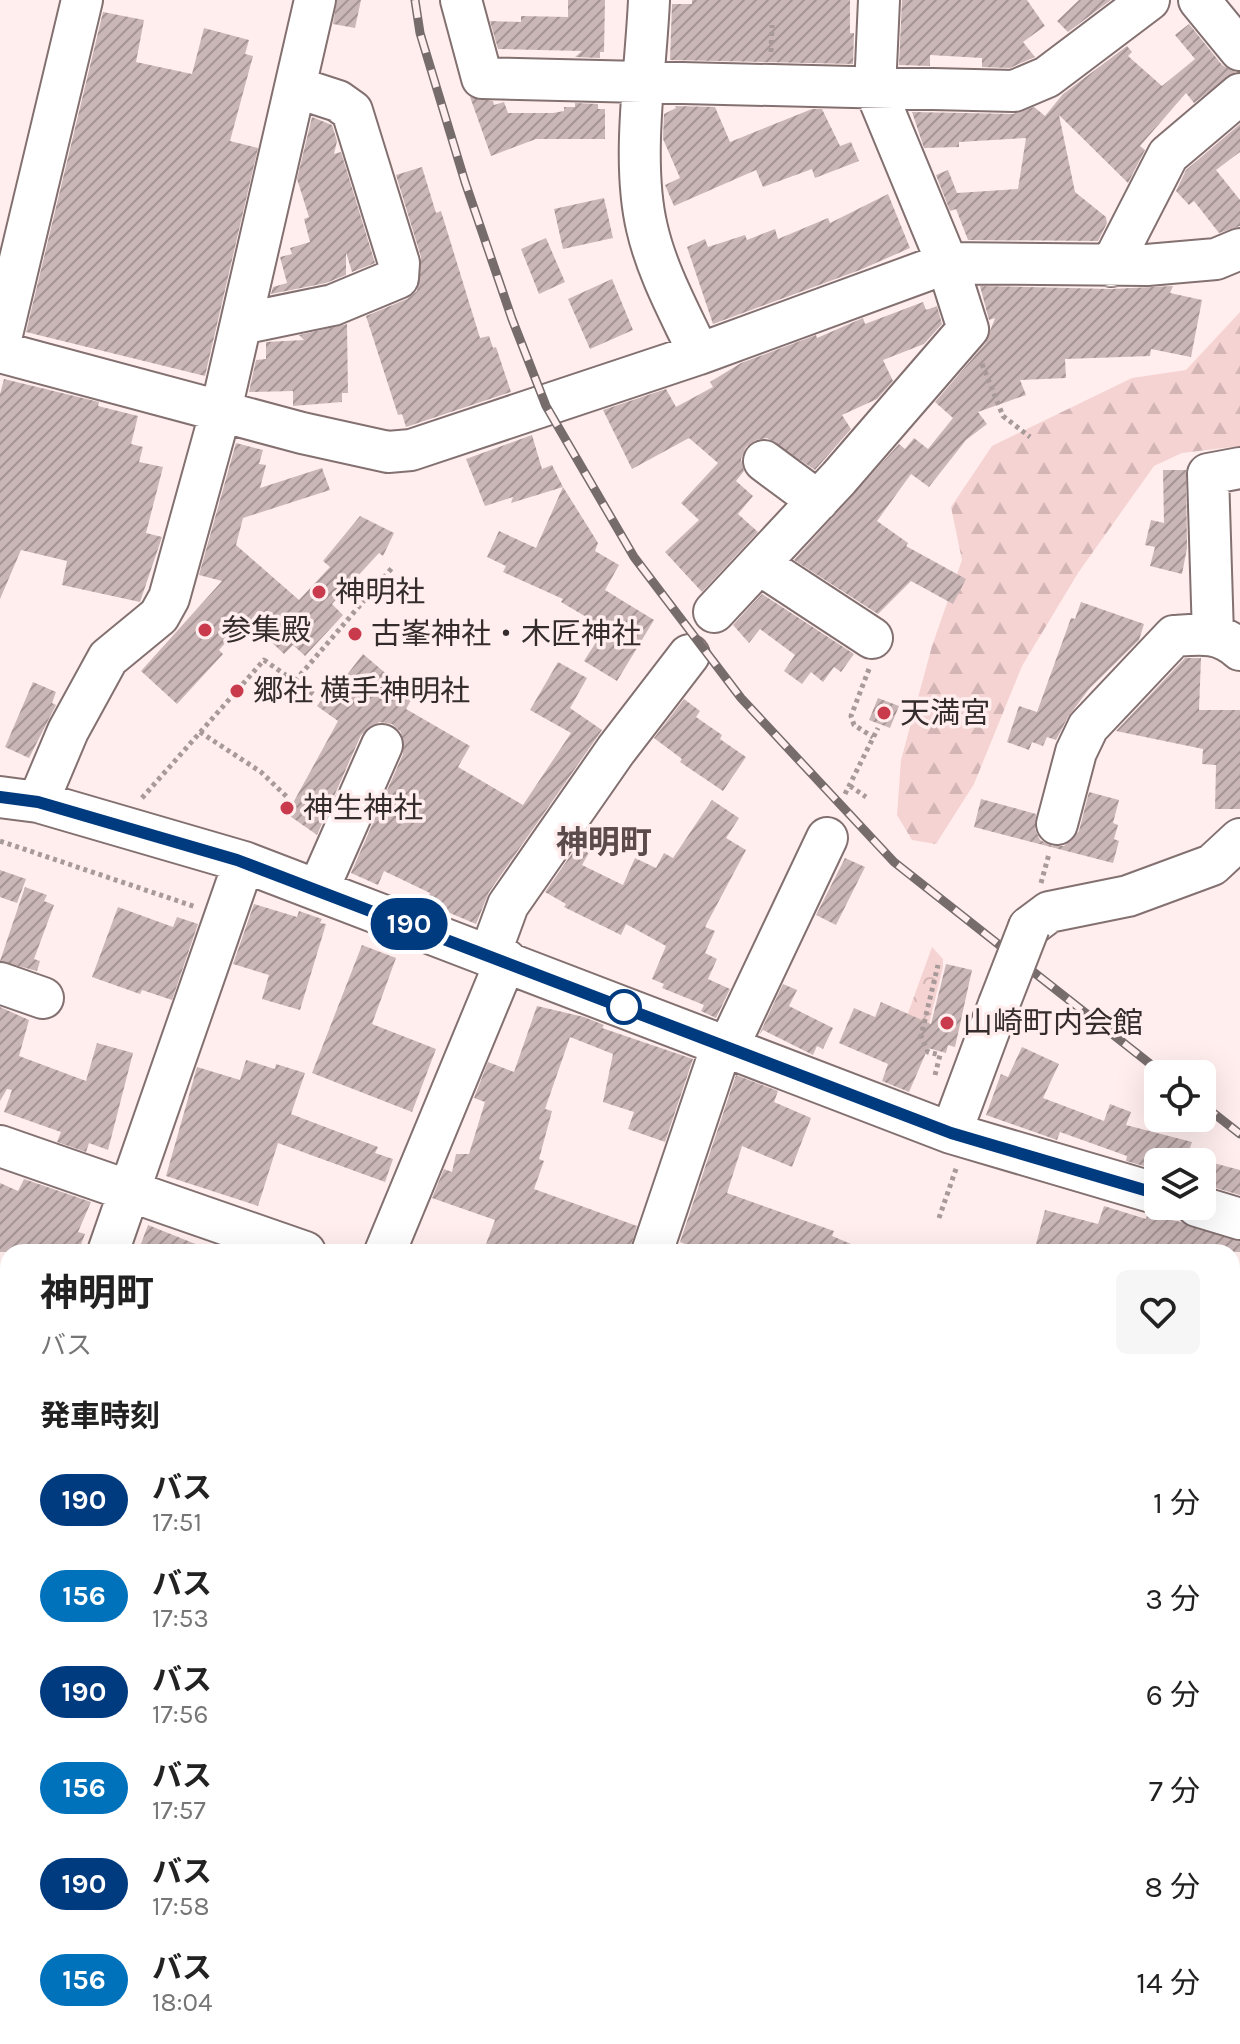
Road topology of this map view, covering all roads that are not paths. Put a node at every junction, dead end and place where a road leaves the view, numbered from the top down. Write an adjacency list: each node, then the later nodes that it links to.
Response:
1 (82, 0): 17 (street)
2 (315, 0): 10 (street)
3 (461, 0): 9 (street)
4 (649, 0): 9 (street)
5 (879, 0): 11 (street)
6 (1149, 0): 11 (street)
7 (1199, 0): 8 (street)
8 (1240, 50)
9 (646, 81): 11 (street); 19 (street)
10 (295, 87): 16 (street); 16 (street)
11 (875, 89): 14 (street)
12 (1240, 94): 15 (street)
13 (1240, 249): 15 (street)
14 (947, 263): 15 (street); 19 (street); 23 (street)
15 (1111, 266)
16 (241, 324): 20 (street)
17 (0, 343)
18 (0, 352): 20 (street)
19 (699, 354): 20 (street)
20 (221, 410): 30 (street)
21 (764, 461): 23 (street)
22 (1240, 468): 27 (street)
23 (818, 501): 24 (street)
24 (759, 564): 25 (street); 26 (street)
25 (714, 612)
26 (872, 638)
27 (1226, 643): 31 (street)
28 (689, 655): 36 (street)
29 (382, 745): 35 (street)
30 (19, 799): 34 (street)
31 (1057, 824)
32 (827, 838): 39 (street)
33 (1240, 839): 40 (street, bridge)
34 (244, 862): 35 (street); 43 (street)
35 (318, 890): 36 (street)
36 (498, 957): 39 (street); 48 (street)
37 (0, 983): 38 (street)
38 (43, 998)
39 (725, 1046): 40 (street); 49 (street)
40 (959, 1135): 42 (street)
41 (0, 1146): 43 (street)
42 (1144, 1190)
43 (129, 1192): 46 (street); 47 (street)
44 (1216, 1212): 45 (street)
45 (1240, 1219)
46 (111, 1244)
47 (282, 1244)
48 (388, 1244)
49 (655, 1244)

